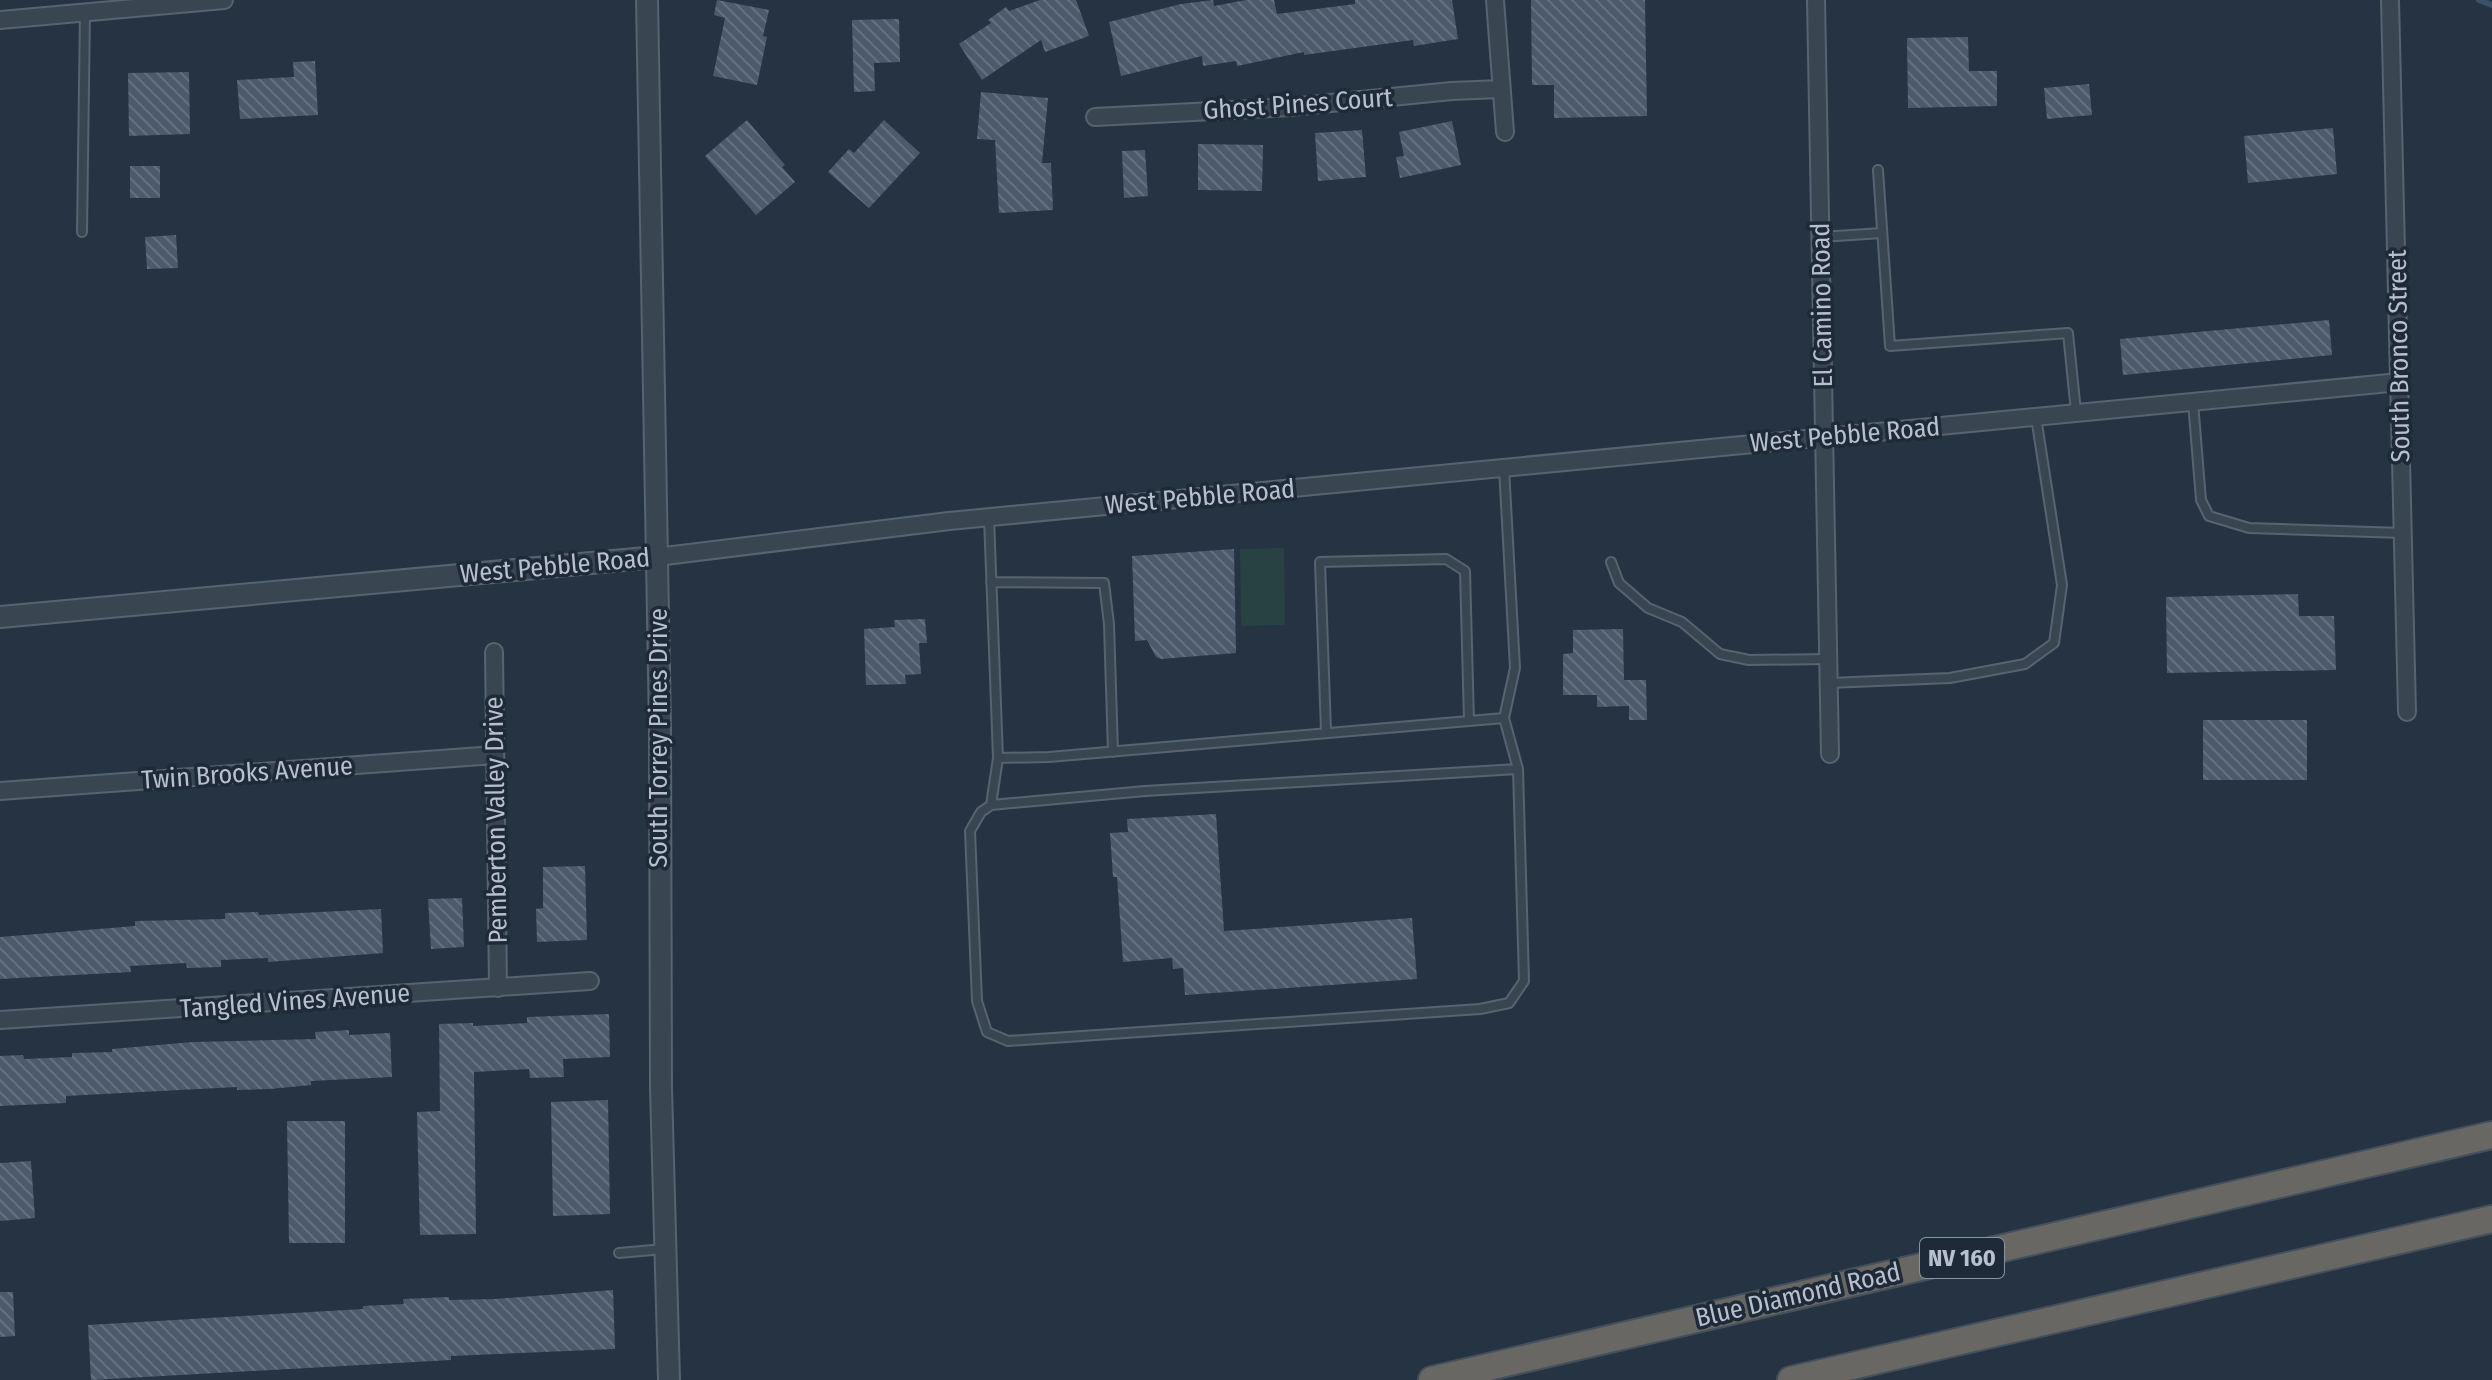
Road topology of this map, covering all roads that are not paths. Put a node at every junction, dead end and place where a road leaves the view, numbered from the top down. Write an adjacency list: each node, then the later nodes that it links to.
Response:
1 (224, 0): 6 (street)
2 (647, 0): 23 (street, South Torrey Pines Drive)
3 (1495, 0): 8 (street)
4 (1816, 0): 14 (street, El Camino Road)
5 (2390, 0): 15 (street, South Bronco Street)
6 (85, 13): 7 (street); 12 (lane)
7 (0, 20)
8 (1500, 89): 9 (street, Ghost Pines Court); 10 (street)
9 (1095, 117)
10 (1505, 132)
11 (1878, 170): 13 (lane)
12 (82, 232)
13 (1882, 233): 14 (lane); 17 (lane)
14 (1821, 237): 19 (street, El Camino Road)
15 (2400, 382): 16 (street, West Pebble Road); 22 (street, South Bronco Street)
16 (2193, 402): 17 (street, West Pebble Road); 22 (lane)
17 (2076, 413): 18 (street, West Pebble Road)
18 (2036, 417): 19 (street, West Pebble Road); 29 (lane)
19 (1825, 437): 20 (street, West Pebble Road); 28 (street, El Camino Road)
20 (1504, 468): 21 (street, West Pebble Road); 31 (lane)
21 (989, 517): 23 (street, West Pebble Road); 25 (lane)
22 (2403, 533): 30 (street, South Bronco Street)
23 (657, 557): 26 (street, West Pebble Road); 46 (street, South Torrey Pines Drive)
24 (1611, 562): 28 (lane)
25 (991, 582): 34 (lane); 37 (lane)
26 (0, 617)
27 (494, 652): 36 (street, Pemberton Valley Drive)
28 (1829, 659): 29 (street, El Camino Road)
29 (1829, 683): 35 (street, El Camino Road)
30 (2407, 712)
31 (1504, 718): 32 (lane); 38 (lane)
32 (1469, 721): 33 (lane); 33 (lane)
33 (1326, 731): 34 (lane)
34 (1113, 752): 37 (lane)
35 (1830, 754)
36 (495, 755): 39 (street, Twin Brooks Avenue); 42 (street, Pemberton Valley Drive)
37 (998, 758): 40 (lane)
38 (1518, 769): 40 (lane); 40 (lane)
39 (0, 791)
40 (991, 805)
41 (590, 981): 42 (street, Tangled Vines Avenue)
42 (498, 988): 43 (street, Tangled Vines Avenue)
43 (0, 1020)
44 (2492, 1135): 49 (highway, Blue Diamond Road / NV 160)
45 (2492, 1219): 50 (highway)
46 (664, 1249): 47 (lane); 48 (street, South Torrey Pines Drive)
47 (619, 1253)
48 (669, 1380)
49 (1432, 1380)
50 (1791, 1380)

